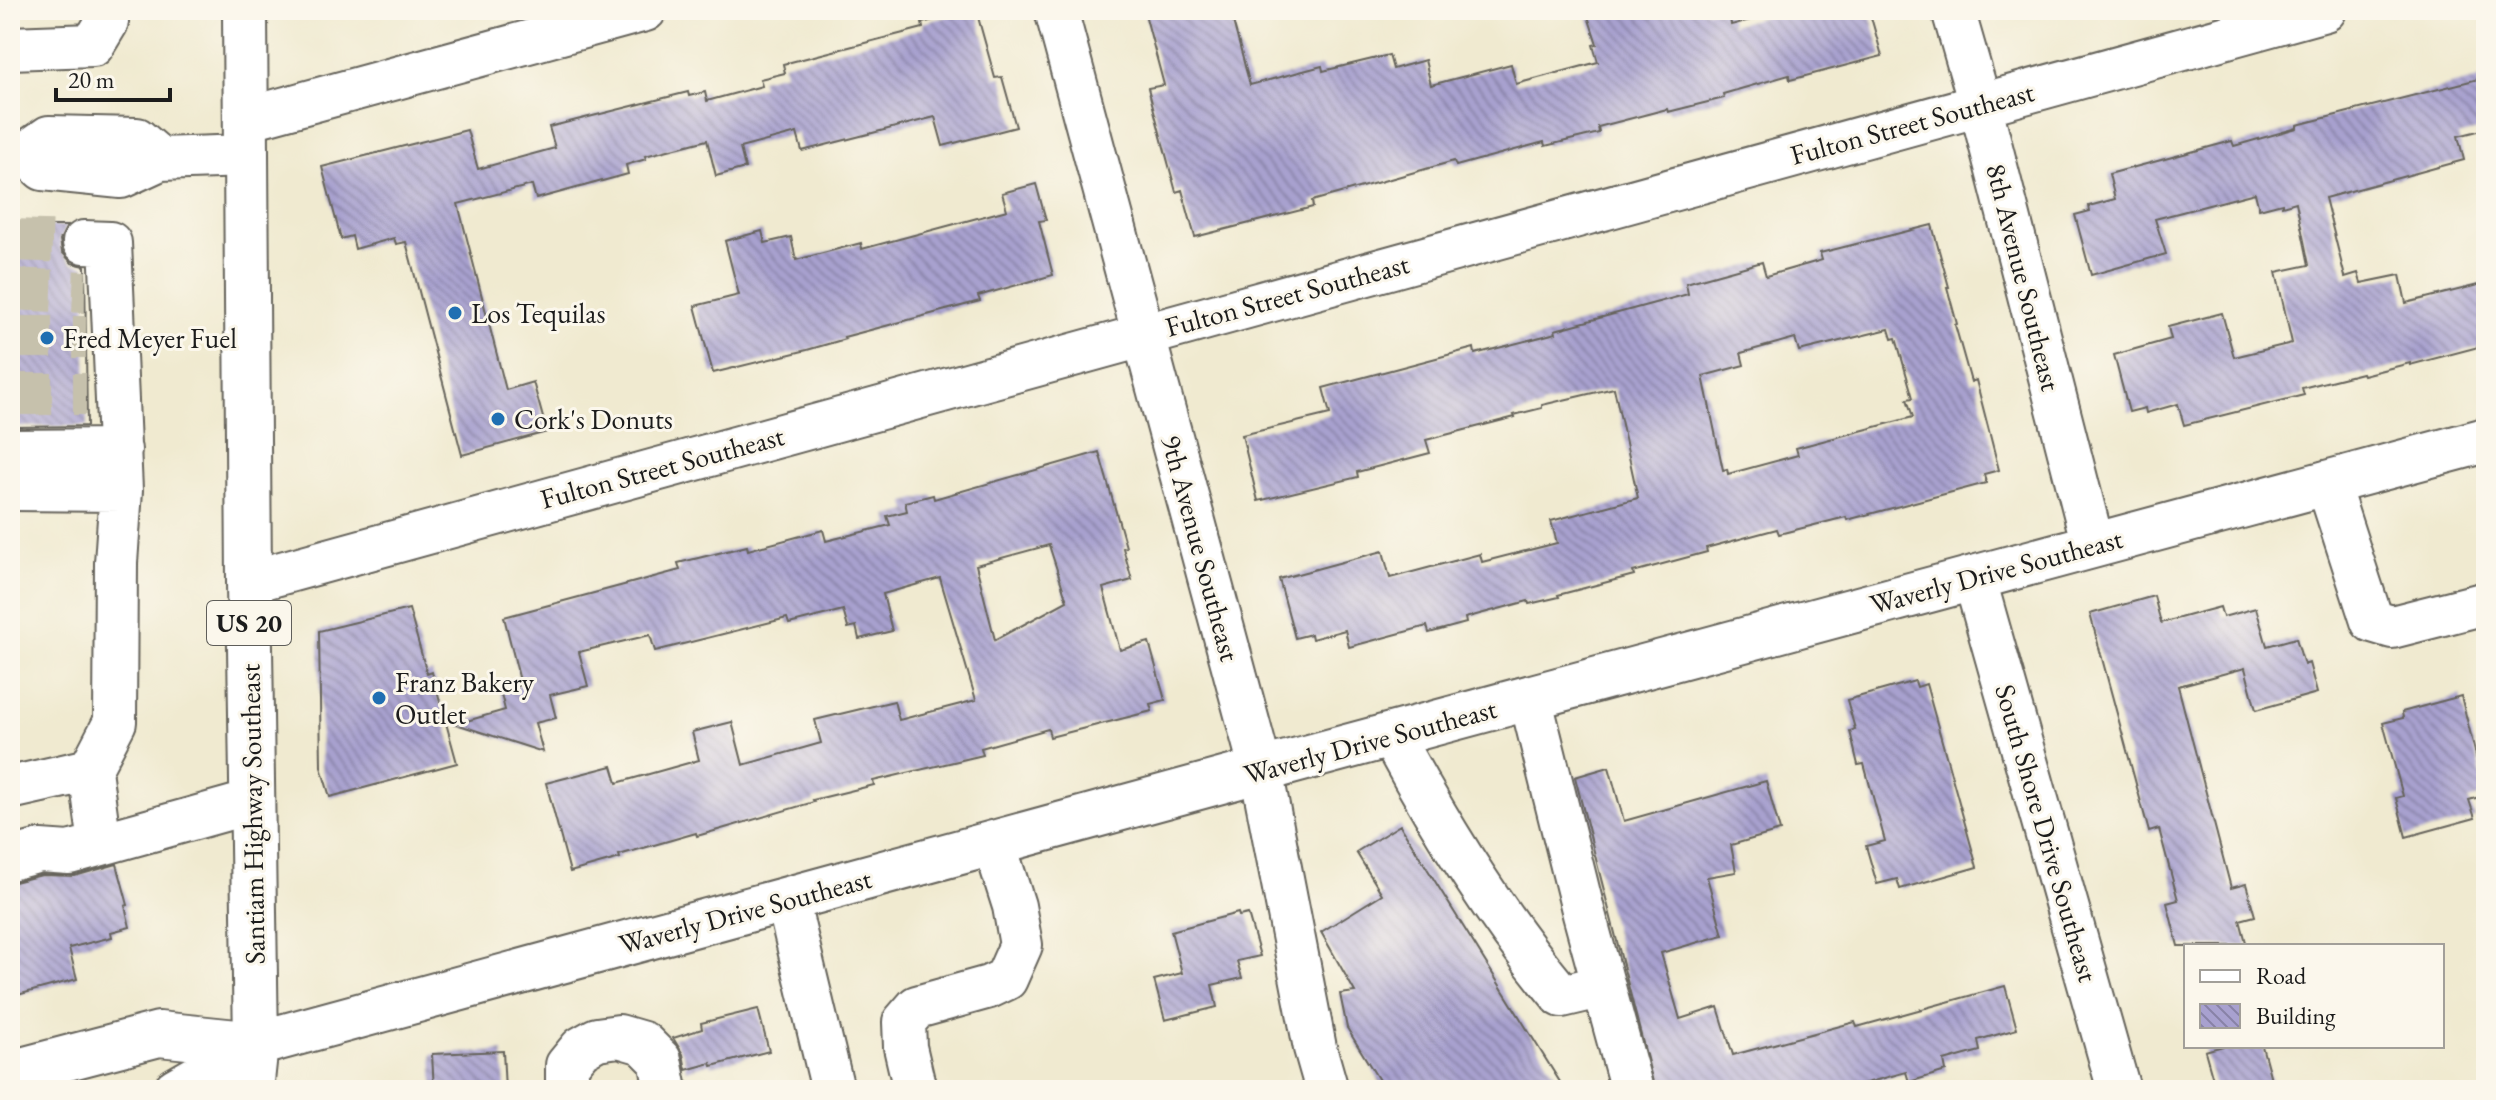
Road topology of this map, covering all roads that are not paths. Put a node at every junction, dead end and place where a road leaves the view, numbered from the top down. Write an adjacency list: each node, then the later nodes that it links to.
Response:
1 (107, 10): 7 (street)
2 (245, 10): 9 (main road, Santiam Highway Southeast / US 20)
3 (645, 10): 9 (street)
4 (1056, 10): 12 (street, 9th Avenue Southeast)
5 (1953, 10): 8 (street, 8th Avenue Southeast)
6 (2325, 10): 8 (street, Fulton Street Southeast)
7 (10, 48)
8 (1980, 104): 12 (street, Fulton Street Southeast); 18 (street, 8th Avenue Southeast)
9 (246, 138): 10 (street); 20 (main road, Santiam Highway Southeast / US 20)
10 (18, 154)
11 (84, 242): 15 (street)
12 (1144, 334): 20 (street, Fulton Street Southeast); 25 (street, 9th Avenue Southeast)
13 (2486, 440): 16 (main road, Waverly Drive Southeast)
14 (10, 451): 15 (street)
15 (121, 470): 17 (street); 24 (street)
16 (2327, 482): 18 (main road, Waverly Drive Southeast); 21 (street)
17 (10, 489)
18 (2093, 545): 19 (main road, Waverly Drive Southeast)
19 (1974, 577): 22 (main road, Waverly Drive Southeast); 44 (street, South Shore Drive Southeast)
20 (249, 582): 27 (main road, Santiam Highway Southeast / US 20)
21 (2486, 603)
22 (1530, 697): 23 (main road, Waverly Drive Southeast); 33 (street)
23 (1391, 735): 25 (main road, Waverly Drive Southeast); 33 (street)
24 (90, 770): 26 (street); 29 (street)
25 (1261, 770): 28 (main road, Waverly Drive Southeast); 42 (street, 9th Avenue Southeast)
26 (10, 788)
27 (252, 802): 29 (street); 34 (main road, Santiam Highway Southeast / US 20)
28 (994, 843): 32 (main road, Waverly Drive Southeast); 41 (street)
29 (85, 848): 30 (street); 31 (street)
30 (10, 859)
31 (10, 881)
32 (787, 899): 34 (main road, Waverly Drive Southeast); 40 (street)
33 (1604, 986): 43 (street)
34 (256, 1044): 35 (main road, Waverly Drive Southeast); 36 (main road, Waverly Drive Southeast); 37 (main road, Santiam Highway Southeast / US 20)
35 (10, 1073)
36 (176, 1090)
37 (251, 1090)
38 (567, 1090): 39 (street)
39 (666, 1090)
40 (833, 1090)
41 (915, 1090)
42 (1327, 1090)
43 (1632, 1090)
44 (2119, 1090)

